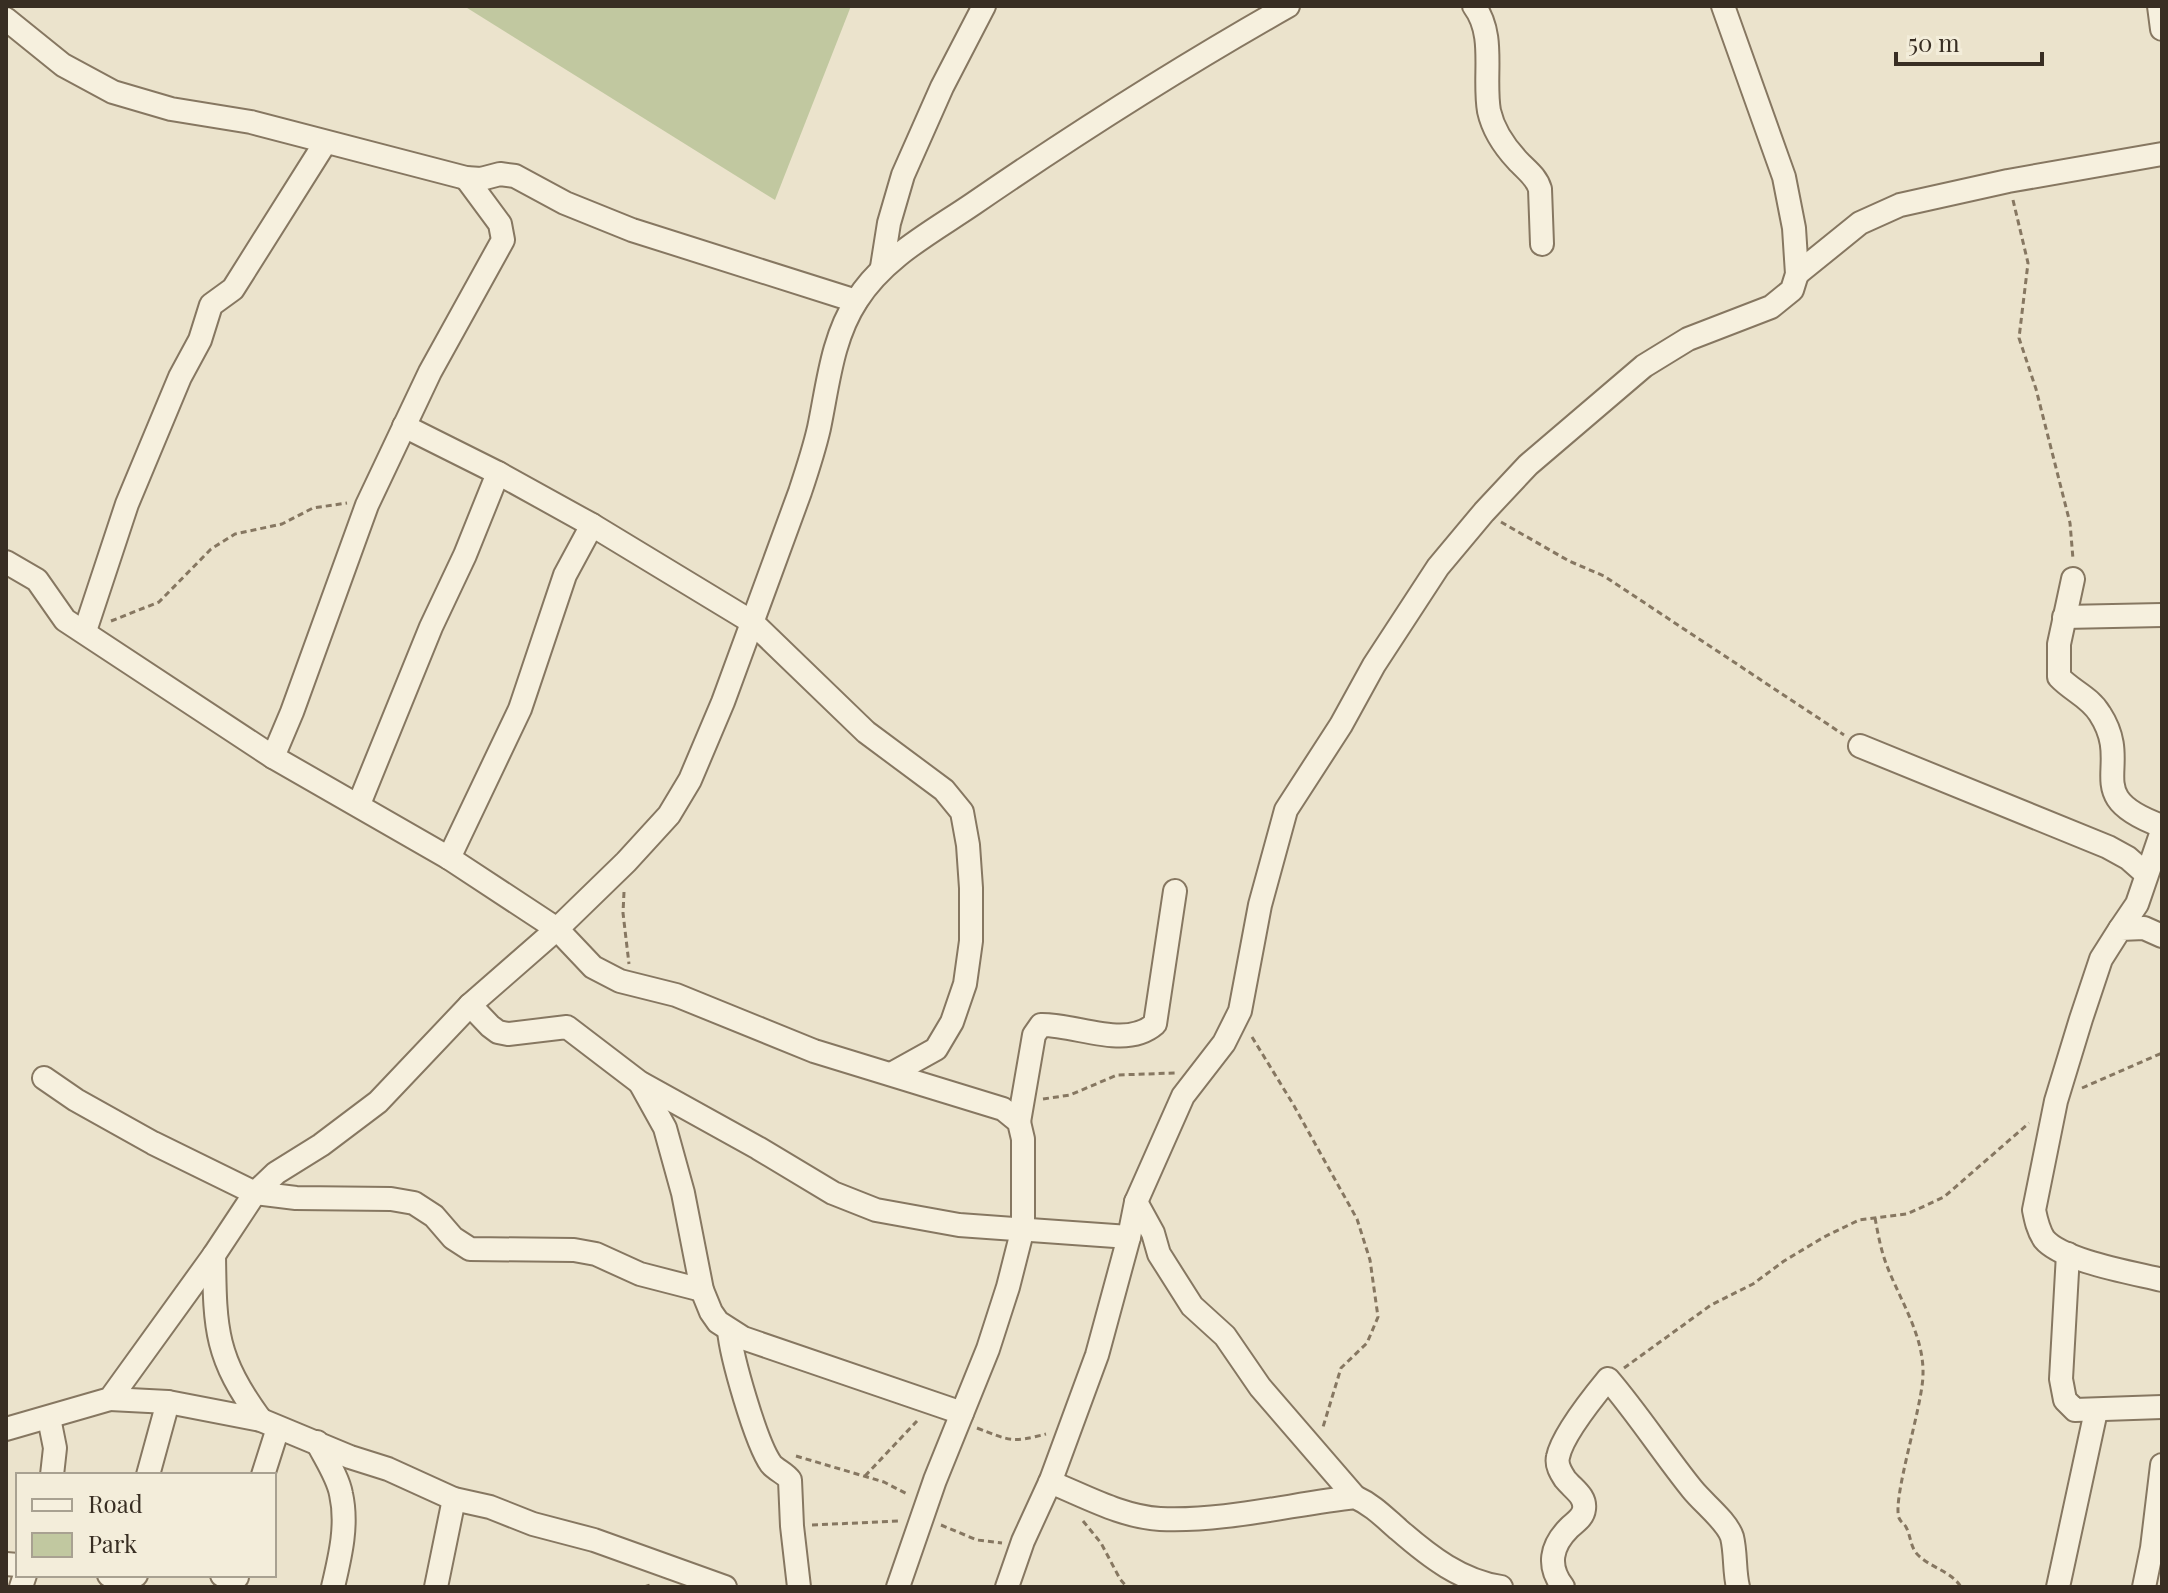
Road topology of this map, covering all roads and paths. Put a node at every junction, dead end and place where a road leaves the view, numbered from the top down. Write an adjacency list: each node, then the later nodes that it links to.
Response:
1 (984, 6): 13 (street)
2 (1288, 6): 13 (street)
3 (1474, 6): 12 (street)
4 (1723, 6): 14 (street)
5 (2159, 6): 7 (street)
6 (6, 19): 8 (street)
7 (2162, 29)
8 (325, 143): 10 (street); 26 (street)
9 (2162, 154): 11 (street)
10 (466, 178): 15 (street); 16 (street)
11 (2008, 181): 14 (street); 22 (path)
12 (1542, 244)
13 (882, 267): 15 (street)
14 (1797, 274): 19 (street)
15 (856, 301): 25 (street)
16 (404, 426): 17 (street); 18 (street)
17 (498, 473): 20 (street); 29 (street)
18 (367, 505): 26 (path); 28 (street)
19 (1484, 512): 27 (path); 40 (street)
20 (592, 525): 25 (street); 31 (street)
21 (6, 562): 26 (street)
22 (2073, 579): 24 (street)
23 (2162, 615): 24 (street)
24 (2064, 617): 30 (street)
25 (752, 622): 32 (street); 43 (street)
26 (85, 631): 28 (street)
27 (1860, 746): 33 (street)
28 (273, 757): 29 (street)
29 (359, 804): 31 (street)
30 (2162, 828): 33 (street)
31 (449, 858): 35 (street)
32 (626, 862): 35 (street); 38 (path)
33 (2145, 873): 36 (street)
34 (1175, 891): 46 (street)
35 (557, 929): 38 (street); 39 (street)
36 (2120, 929): 37 (street); 47 (street)
37 (2162, 936)
38 (632, 983): 43 (street)
39 (470, 1005): 45 (street); 49 (street)
40 (1240, 1011): 42 (street); 72 (path)
41 (2162, 1053): 47 (path)
42 (1204, 1068): 46 (path); 50 (street)
43 (891, 1074): 48 (street)
44 (44, 1078): 49 (street)
45 (639, 1082): 52 (street); 57 (street)
46 (1023, 1097): 48 (street)
47 (2056, 1101): 51 (path); 54 (street)
48 (1019, 1122): 52 (street)
49 (255, 1193): 55 (street); 57 (street)
50 (1136, 1202): 53 (street); 72 (street)
51 (1875, 1218): 59 (path); 95 (path)
52 (1023, 1228): 53 (street); 65 (street)
53 (1129, 1237): 68 (street)
54 (2068, 1254): 56 (street); 64 (street)
55 (214, 1255): 60 (street); 67 (street)
56 (2162, 1280)
57 (702, 1290): 58 (street)
58 (729, 1330): 62 (street); 71 (street)
59 (1608, 1379): 93 (street); 94 (street)
60 (110, 1399): 61 (street); 66 (street)
61 (168, 1402): 67 (street); 75 (street)
62 (936, 1403): 65 (street); 77 (path)
63 (2162, 1407): 64 (street)
64 (2096, 1411): 96 (street)
65 (961, 1417): 68 (path); 81 (street)
66 (49, 1418): 69 (street); 74 (street)
67 (270, 1424): 70 (street); 76 (street)
68 (1070, 1428): 78 (street)
69 (6, 1429)
70 (317, 1442): 80 (street); 86 (street)
71 (764, 1449): 77 (path); 83 (street)
72 (1317, 1450): 79 (street)
73 (2162, 1465): 97 (street)
74 (52, 1473)
75 (149, 1473)
76 (263, 1473)
77 (865, 1476): 81 (path)
78 (1050, 1482): 79 (street); 84 (street)
79 (1355, 1497): 92 (street)
80 (454, 1499): 85 (street); 87 (street)
81 (924, 1514): 83 (path); 84 (path); 89 (street)
82 (1082, 1519): 91 (path)
83 (792, 1526): 88 (street)
84 (1023, 1541): 90 (street)
85 (715, 1585)
86 (333, 1587)
87 (436, 1587)
88 (799, 1587)
89 (898, 1587)
90 (1007, 1587)
91 (1127, 1587)
92 (1501, 1587)
93 (1563, 1587)
94 (1738, 1587)
95 (1961, 1587)
96 (2058, 1587)
97 (2144, 1587)

